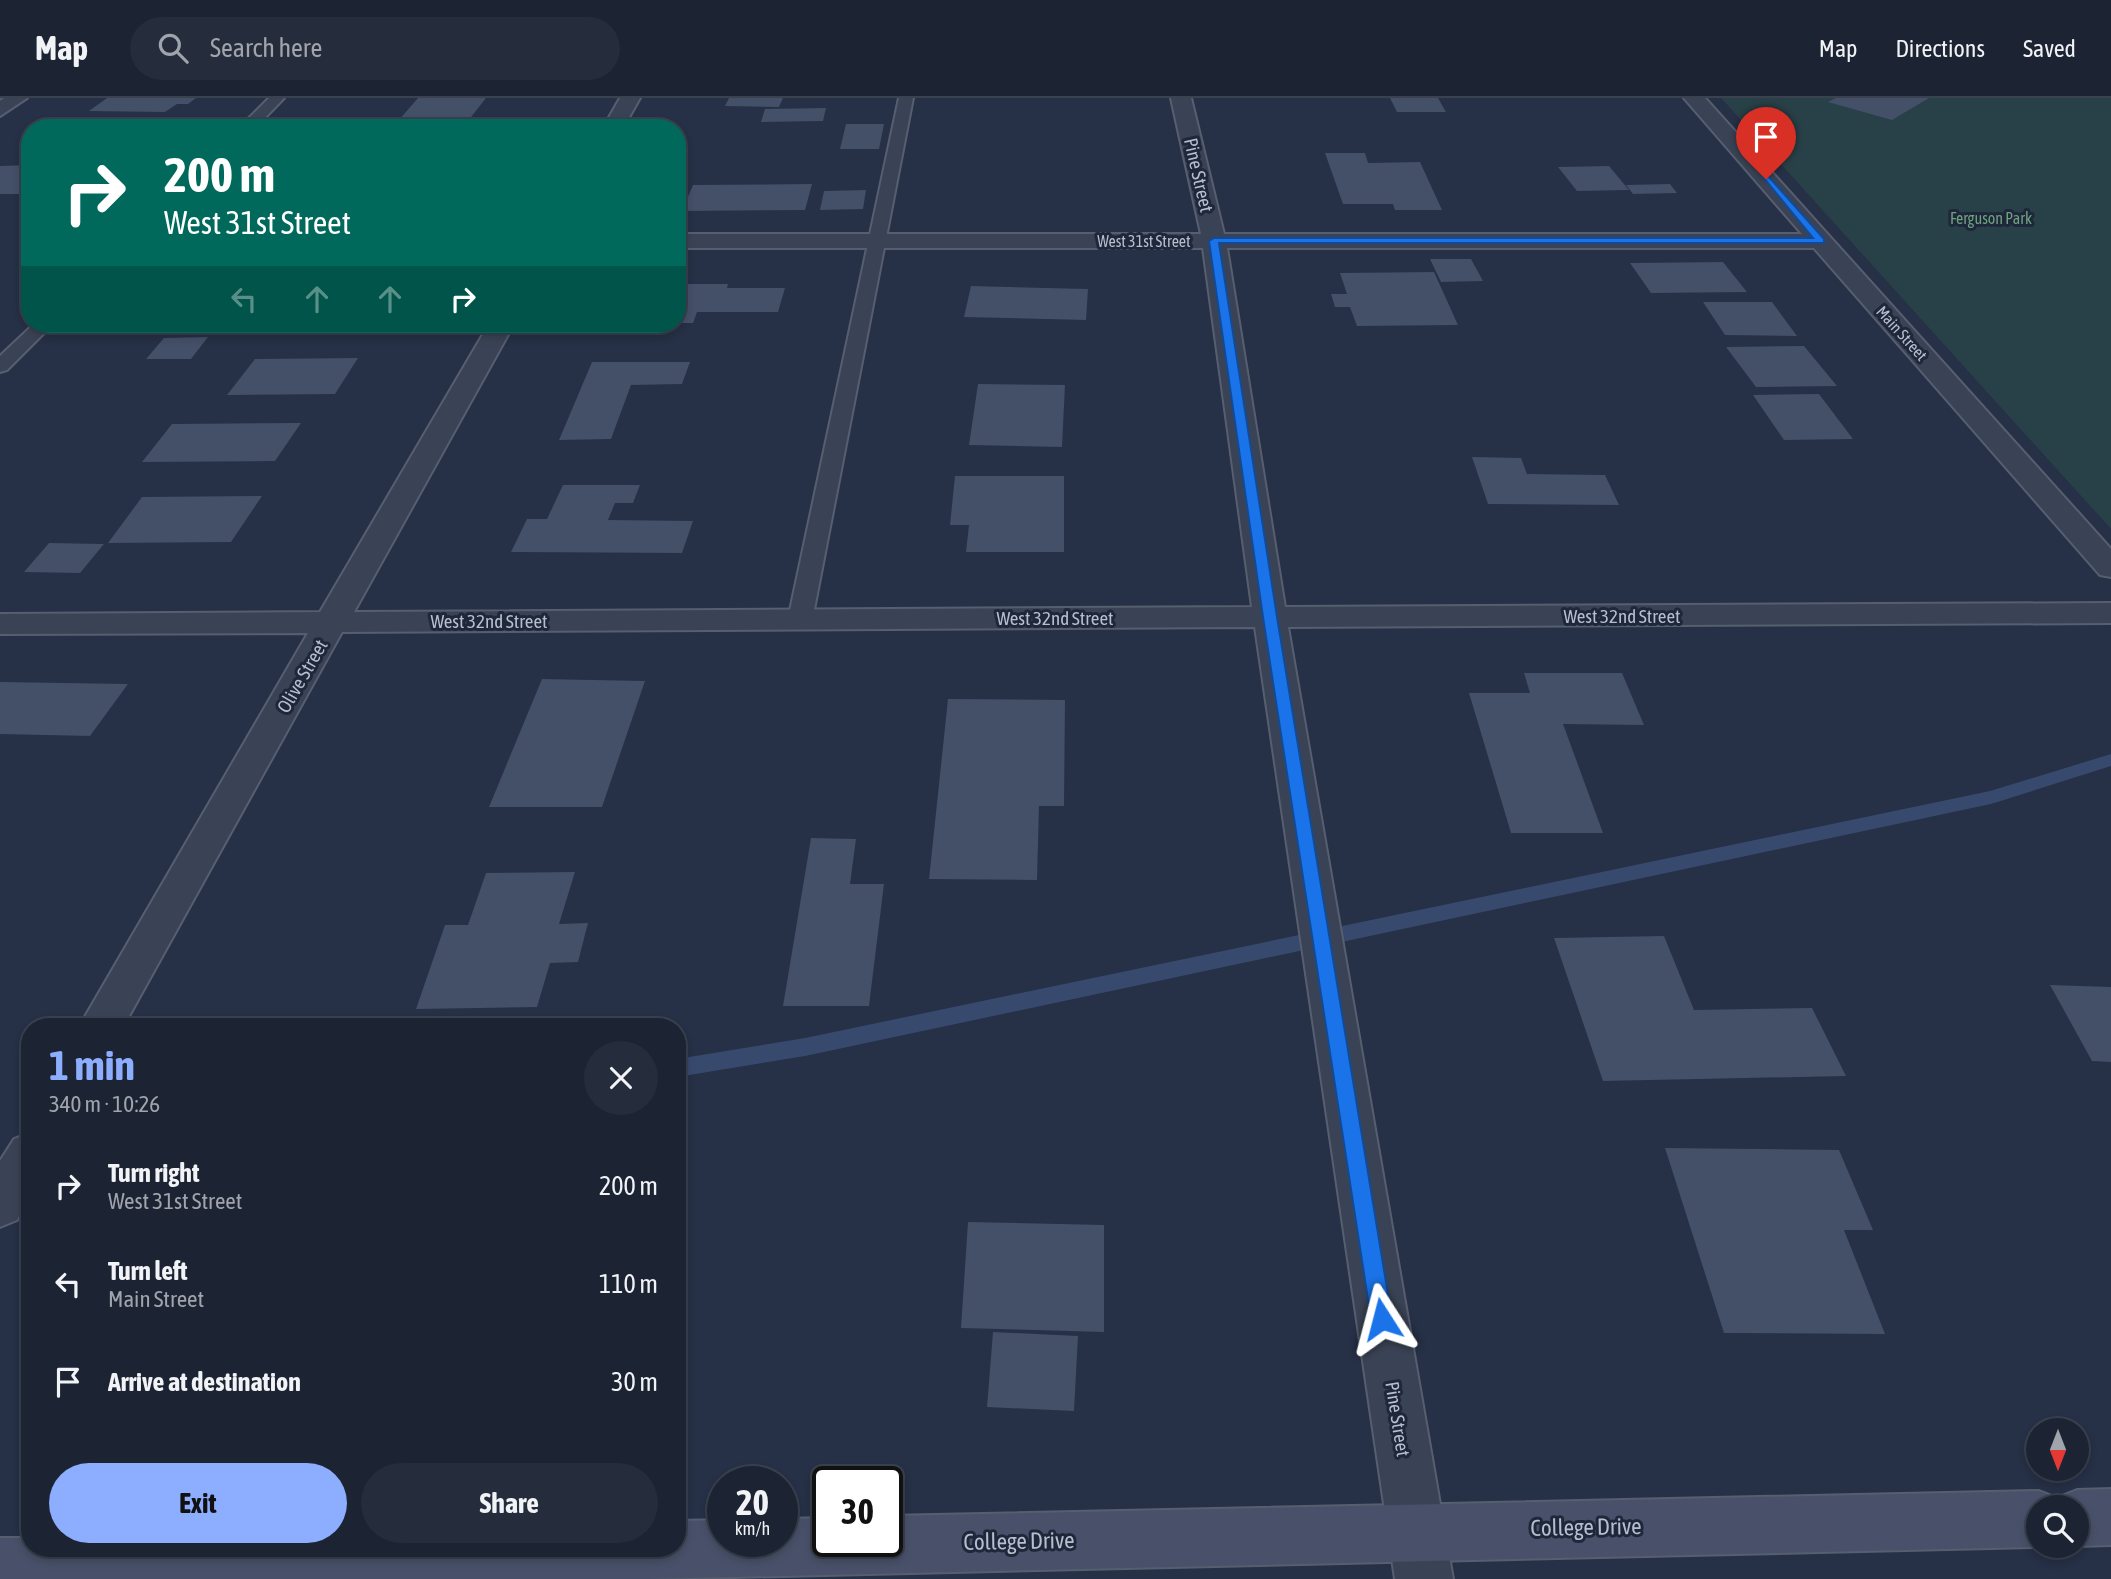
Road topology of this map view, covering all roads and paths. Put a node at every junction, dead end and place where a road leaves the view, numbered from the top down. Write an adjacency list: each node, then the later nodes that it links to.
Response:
1 (17, 98): 7 (street)
2 (277, 98): 8 (lane)
3 (629, 98): 9 (street)
4 (906, 98): 11 (lane)
5 (1181, 98): 12 (street, Pine Street)
6 (1694, 98): 13 (street, Main Street)
7 (0, 110)
8 (255, 119)
9 (617, 119)
10 (686, 241): 11 (street, West 31st Street)
11 (876, 241): 12 (street, West 31st Street); 20 (lane)
12 (1214, 241): 13 (street, West 31st Street); 19 (street, Pine Street)
13 (1820, 241): 17 (street, Main Street)
14 (35, 333): 16 (lane)
15 (496, 333): 21 (street, Olive Street)
16 (0, 366)
17 (2111, 568)
18 (2111, 613): 19 (street, West 32nd Street)
19 (1270, 617): 20 (street, West 32nd Street); 29 (street, Pine Street)
20 (800, 620): 21 (street, West 32nd Street)
21 (333, 622): 22 (street, West 32nd Street); 23 (street, Olive Street)
22 (0, 624)
23 (107, 1018)
24 (21, 1169): 25 (street)
25 (0, 1205)
26 (2111, 1517): 27 (street)
27 (2089, 1518)
28 (2026, 1520): 29 (street, College Drive)
29 (1420, 1555): 30 (street, College Drive)
30 (0, 1567)

